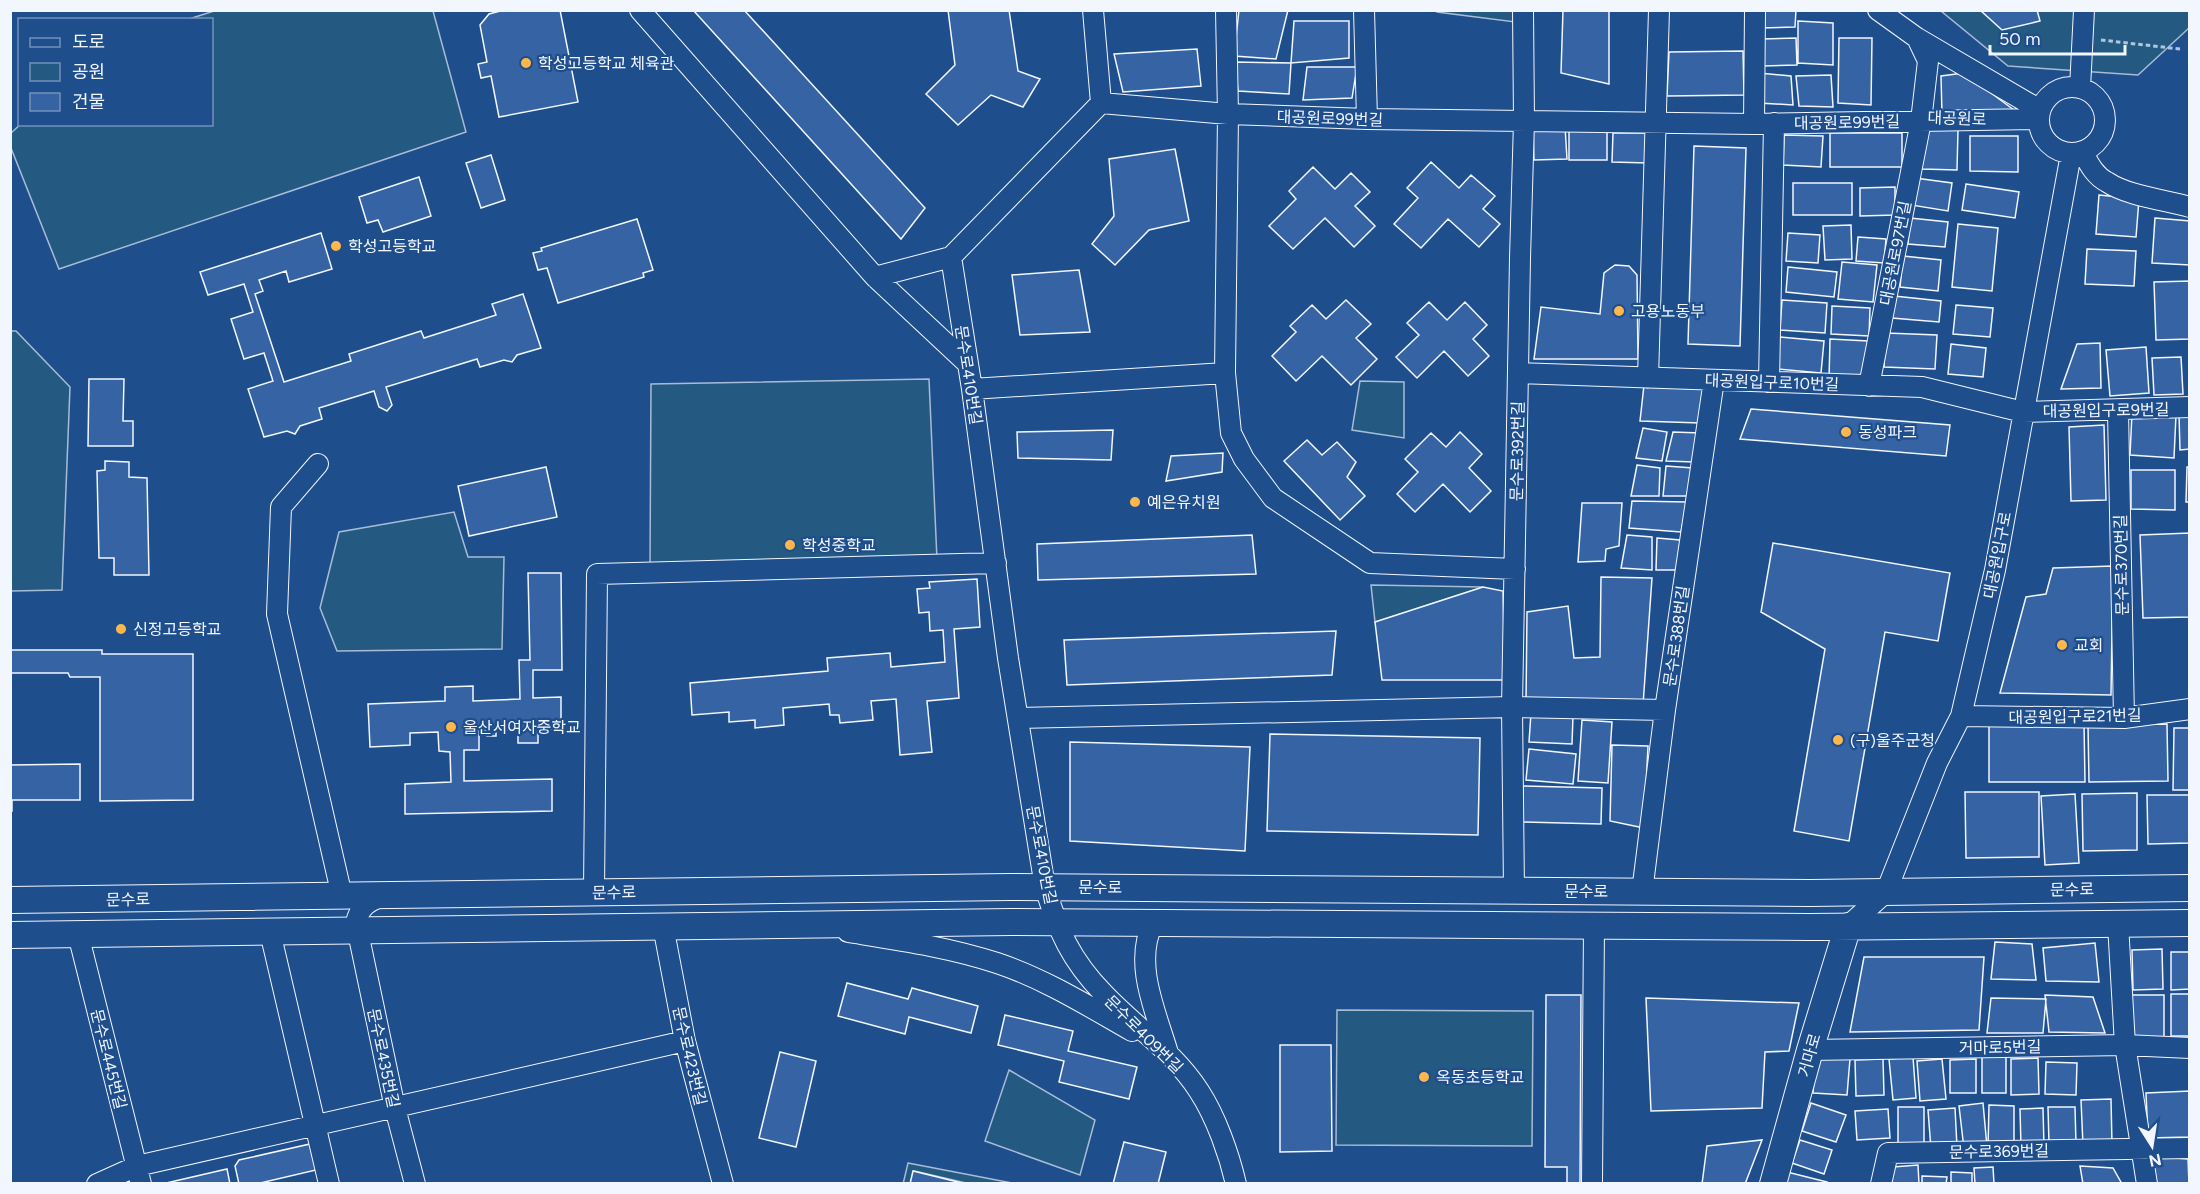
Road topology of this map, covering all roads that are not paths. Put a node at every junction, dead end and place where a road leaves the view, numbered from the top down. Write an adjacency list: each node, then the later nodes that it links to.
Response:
1 (640, 10): 24 (street)
2 (1093, 10): 12 (street)
3 (1226, 10): 13 (street)
4 (1364, 10): 15 (street)
5 (1523, 10): 17 (street, 문수로392번길)
6 (1659, 10): 18 (street)
7 (1755, 10): 20 (street)
8 (1878, 10): 10 (street)
9 (2084, 10): 11 (street)
10 (1917, 38): 14 (street); 16 (street, 대공원로)
11 (2080, 88): 14 (street); 21 (street)
12 (1101, 103): 13 (street, 대공원로99번길); 23 (street)
13 (1228, 114): 15 (street, 대공원로99번길); 26 (street)
14 (2039, 115): 16 (street, 대공원로); 21 (street)
15 (1367, 119): 17 (street, 대공원로99번길)
16 (1921, 120): 19 (street, 대공원로99번길); 31 (street, 대공원로97번길)
17 (1524, 121): 18 (street, 대공원로99번길); 27 (street, 문수로392번길)
18 (1656, 122): 20 (street, 대공원로99번길); 28 (street)
19 (1774, 123): 20 (street, 대공원로99번길); 30 (street, 대공원로99번길)
20 (1754, 124)
21 (2077, 153): 22 (street); 35 (street, 대공원입구로)
22 (2190, 207)
23 (951, 257): 24 (street); 25 (street, 문수로410번길)
24 (875, 277): 25 (street)
25 (968, 364): 32 (street, 문수로410번길)
26 (1225, 373): 32 (street); 38 (street)
27 (1518, 374): 28 (street, 대공원입구로10번길); 38 (street, 문수로392번길)
28 (1648, 378): 29 (street, 대공원입구로10번길)
29 (1714, 380): 30 (street, 대공원입구로10번길); 41 (street, 문수로388번길)
30 (1769, 382): 31 (street, 대공원입구로10번길)
31 (1869, 386): 35 (street, 대공원입구로10번길)
32 (972, 389): 37 (street, 문수로410번길)
33 (2190, 408): 34 (street, 대공원입구로9번길)
34 (2118, 411): 35 (street, 대공원입구로9번길); 44 (street, 문수로370번길)
35 (2023, 412): 42 (street, 대공원입구로)
36 (318, 464): 52 (street)
37 (996, 563): 43 (street, 문수로410번길); 49 (street)
38 (1515, 569): 39 (street, 문수로392번길)
39 (1512, 707): 41 (street); 43 (street); 47 (street, 문수로392번길)
40 (2190, 709): 44 (street, 대공원입구로21번길)
41 (1665, 710): 48 (street, 문수로388번길)
42 (1961, 716): 44 (street, 대공원입구로21번길); 50 (street, 대공원입구로)
43 (1018, 718): 45 (street, 문수로410번길)
44 (2124, 718)
45 (1045, 887): 47 (main road, 문수로); 49 (main road, 문수로); 55 (street, 문수로410번길)
46 (2190, 888): 50 (main road, 문수로)
47 (1514, 891): 48 (main road, 문수로)
48 (1642, 891): 50 (main road, 문수로)
49 (594, 892): 51 (main road, 문수로)
50 (1886, 892): 62 (street, 대공원입구로)
51 (386, 895): 52 (main road, 문수로); 63 (street)
52 (342, 896): 53 (main road, 문수로)
53 (199, 898): 54 (main road, 문수로); 65 (main road)
54 (10, 900)
55 (1055, 922): 56 (main road, 문수로); 58 (main road, 문수로); 72 (street, 문수로409번길)
56 (1153, 922): 60 (main road, 문수로); 72 (street)
57 (2190, 923): 59 (main road, 문수로)
58 (800, 924): 61 (main road, 문수로); 72 (street)
59 (2118, 924): 62 (main road, 문수로); 69 (street)
60 (1594, 925): 62 (main road, 문수로); 83 (street)
61 (663, 926): 63 (main road, 문수로); 68 (street, 문수로423번길)
62 (1848, 926): 71 (main road, 거마로)
63 (357, 931): 64 (main road, 문수로); 73 (street, 문수로435번길)
64 (270, 932): 65 (main road, 문수로); 74 (street)
65 (197, 933): 66 (main road, 문수로)
66 (78, 934): 67 (main road, 문수로); 77 (street, 문수로445번길)
67 (10, 935)
68 (685, 1041): 73 (street); 81 (street, 문수로423번길)
69 (2124, 1045): 70 (street, 거마로5번길); 71 (street, 거마로5번길); 76 (street)
70 (2190, 1047)
71 (1810, 1050): 84 (main road, 거마로)
72 (1168, 1053): 82 (street, 문수로409번길)
73 (395, 1108): 74 (street); 80 (street, 문수로435번길)
74 (316, 1126): 77 (street); 79 (street)
75 (2190, 1148): 76 (street, 문수로369번길)
76 (2142, 1149): 85 (street, 문수로369번길); 86 (street)
77 (139, 1175): 78 (street)
78 (97, 1184)
79 (328, 1184)
80 (415, 1184)
81 (723, 1184)
82 (1236, 1184)
83 (1592, 1184)
84 (1773, 1184)
85 (1881, 1184)
86 (2147, 1184)

